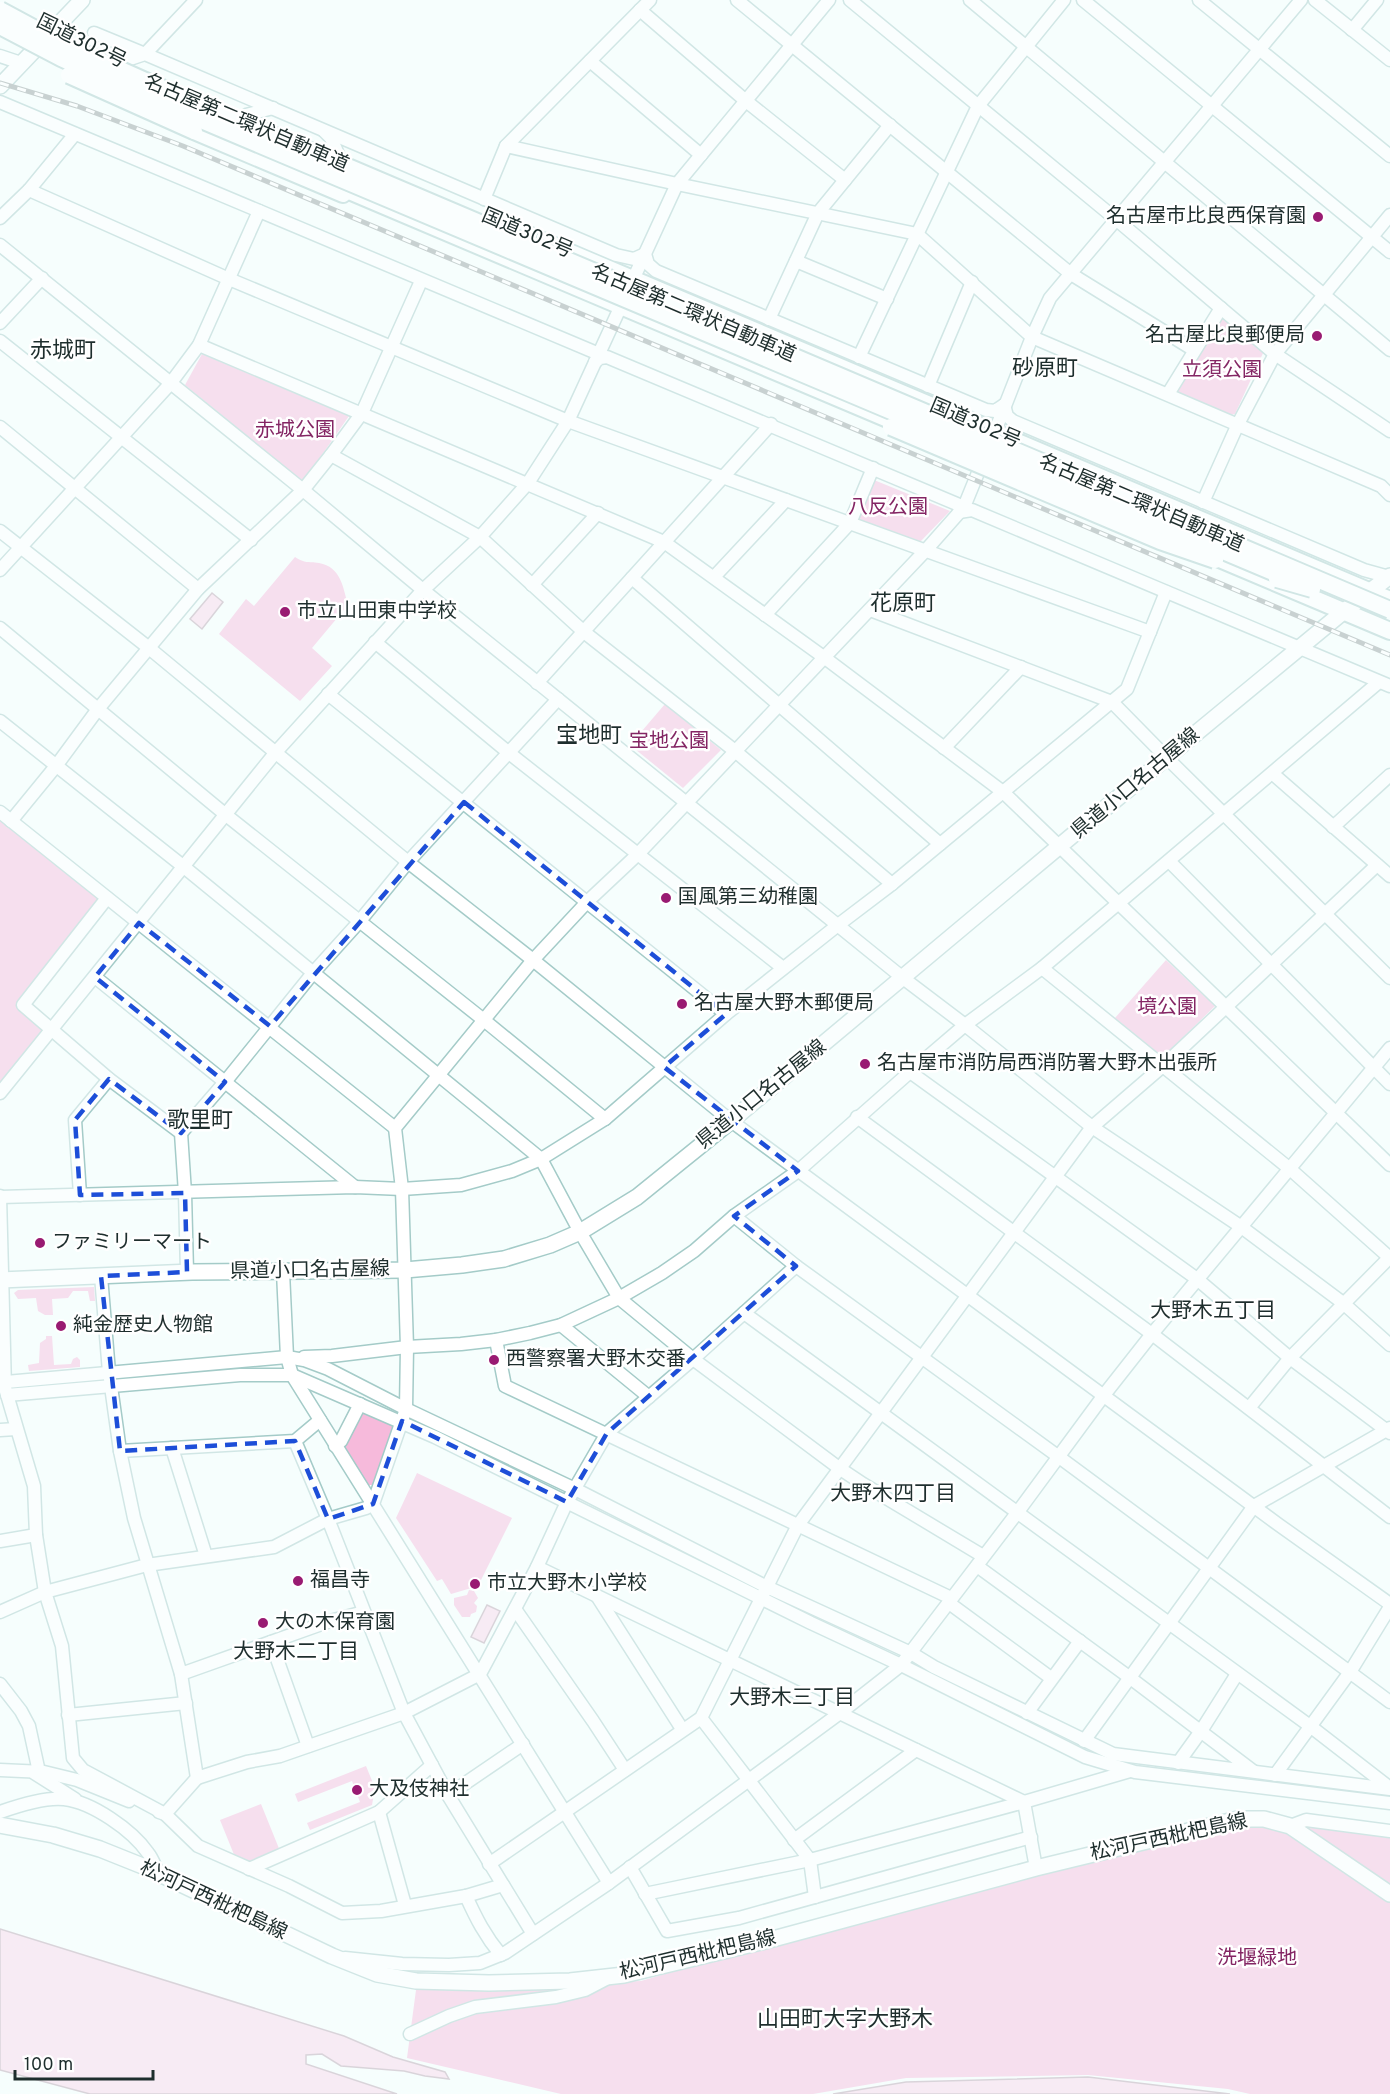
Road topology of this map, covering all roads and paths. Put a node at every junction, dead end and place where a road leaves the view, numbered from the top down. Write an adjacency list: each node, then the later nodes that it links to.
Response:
1 (82, 0): 18 (main road)
2 (196, 0): 26 (street)
3 (650, 0): 16 (street)
4 (736, 0): 23 (street)
5 (830, 0): 23 (street)
6 (850, 0): 36 (street)
7 (970, 0): 24 (street)
8 (1064, 0): 24 (street)
9 (1083, 0): 35 (street)
10 (1199, 0): 25 (street)
11 (1301, 0): 25 (street)
12 (1315, 0): 19 (street)
13 (1377, 0): 19 (street)
14 (0, 1): 18 (highway, 国道302号)
15 (0, 10): 137 (highway, 名古屋第二環状自動車道, bridge)
16 (640, 10): 30 (street); 33 (street)
17 (0, 26): 131 (highway, 名古屋第二環状自動車道, bridge)
18 (54, 30): 28 (main road); 31 (highway, 国道302号)
19 (1352, 30): 29 (street)
20 (0, 33): 28 (highway, 国道302号)
21 (94, 33): 26 (street)
22 (0, 39): 60 (highway, bridge)
23 (792, 45): 33 (street); 39 (street)
24 (1025, 46): 36 (street); 46 (street)
25 (1260, 50): 35 (street); 45 (street)
26 (145, 54): 31 (street); 37 (street)
27 (0, 56): 28 (street)
28 (27, 58): 32 (main road); 60 (highway, 国道302号)
29 (1390, 60)
30 (590, 61): 42 (street); 44 (street)
31 (121, 62): 38 (highway, 国道302号)
32 (0, 86)
33 (746, 100): 44 (street); 48 (street)
34 (0, 102): 41 (street)
35 (1213, 105): 46 (street); 59 (street)
36 (978, 106): 47 (street); 56 (street)
37 (273, 108): 38 (street); 40 (street)
38 (246, 115): 43 (highway, 国道302号)
39 (890, 125): 47 (street); 48 (street)
40 (323, 130): 43 (street); 51 (street)
41 (75, 134): 50 (street); 52 (street)
42 (506, 146): 49 (street); 51 (street)
43 (338, 154): 62 (highway, 国道302号)
44 (701, 155): 49 (street)
45 (1390, 156)
46 (1165, 163): 56 (street); 73 (street)
47 (946, 172): 58 (street); 66 (street)
48 (845, 180): 53 (street)
49 (677, 184): 53 (street); 64 (street)
50 (29, 190): 55 (street); 68 (street)
51 (484, 199): 57 (street)
52 (259, 211): 68 (street); 70 (street)
53 (818, 213): 58 (street); 65 (street)
54 (1390, 215): 59 (street)
55 (0, 218)
56 (1117, 220): 66 (street); 77 (street)
57 (549, 226): 62 (street); 64 (street)
58 (917, 234): 71 (street); 74 (street)
59 (1371, 237): 63 (street); 73 (street)
60 (466, 241): 76 (highway, 国道302号)
61 (0, 244): 67 (street)
62 (561, 249): 69 (highway, 国道302号)
63 (1390, 252)
64 (645, 254): 69 (street); 72 (street)
65 (796, 261): 74 (street); 78 (street)
66 (1071, 274): 80 (street); 84 (street)
67 (42, 278): 79 (street); 91 (street)
68 (229, 279): 82 (street); 83 (street)
69 (633, 279): 75 (highway, 国道302号); 76 (street)
70 (421, 281): 83 (street); 89 (street)
71 (972, 282): 80 (street); 92 (street)
72 (705, 292): 75 (street); 78 (street)
73 (1323, 295): 85 (street); 87 (street)
74 (887, 299): 88 (street)
75 (682, 300): 93 (highway, 国道302号)
76 (621, 306): 86 (highway, 国道302号); 89 (street)
77 (1221, 308): 84 (street); 87 (street)
78 (769, 319): 88 (street)
79 (0, 323)
80 (1032, 337): 94 (street); 95 (street)
81 (0, 341): 103 (street)
82 (199, 345): 91 (street); 96 (street)
83 (393, 347): 96 (street); 97 (street)
84 (1194, 350): 94 (street)
85 (1390, 350)
86 (731, 352): 107 (highway, 国道302号); 131 (highway, bridge)
87 (1275, 354): 99 (street); 101 (street)
88 (859, 357): 90 (street)
89 (597, 358): 97 (street); 98 (street)
90 (877, 364): 92 (street); 93 (street)
91 (171, 384): 103 (street); 113 (street)
92 (928, 386): 95 (street)
93 (894, 390): 102 (highway, 国道302号)
94 (1168, 394): 99 (street)
95 (1004, 405): 102 (street); 104 (street)
96 (362, 413): 106 (street); 110 (street)
97 (567, 422): 109 (street); 110 (street)
98 (771, 424): 108 (street); 109 (street)
99 (1238, 424): 112 (street); 115 (street)
100 (0, 427): 111 (street)
101 (1390, 431)
102 (994, 432): 105 (highway, 国道302号); 107 (street)
103 (123, 437): 111 (street); 121 (street)
104 (1068, 444): 105 (street); 115 (street)
105 (1040, 452): 133 (highway, 国道302号)
106 (331, 456): 113 (street); 120 (street)
107 (983, 459): 116 (street); 138 (highway, 国道302号)
108 (873, 468): 116 (street); 118 (street)
109 (722, 478): 114 (street); 122 (street)
110 (528, 483): 117 (street); 120 (street)
111 (75, 487): 123 (street); 130 (street)
112 (1387, 487)
113 (303, 490): 121 (street); 132 (street)
114 (786, 500): 118 (street); 128 (street)
115 (1203, 502): 126 (street)
116 (962, 510): 124 (street); 134 (street)
117 (598, 513): 122 (street); 129 (street)
118 (850, 523): 124 (street); 139 (street)
119 (0, 531): 123 (street)
120 (480, 537): 129 (street); 132 (street)
121 (251, 540): 130 (street)
122 (664, 542): 127 (street); 128 (street)
123 (19, 547): 125 (street); 146 (street)
124 (926, 550): 136 (street); 143 (street)
125 (0, 570)
126 (1389, 577): 133 (main road, 県道小口名古屋線)
127 (632, 578): 142 (street); 155 (street)
128 (714, 578): 139 (street)
129 (532, 585): 142 (street)
130 (198, 589): 146 (street)
131 (1312, 589): 140 (highway, 名古屋第二環状自動車道)
132 (423, 590): 145 (street); 150 (street)
133 (1370, 591): 135 (highway, 国道302号); 138 (main road, 県道小口名古屋線)
134 (1166, 592): 143 (street); 147 (street)
135 (1390, 600)
136 (870, 610): 148 (street); 149 (street)
137 (1390, 610)
138 (1343, 612): 144 (highway, 国道302号); 147 (main road, 県道小口名古屋線)
139 (765, 615): 148 (street)
140 (1390, 622)
141 (0, 628): 156 (street)
142 (584, 632): 150 (street); 159 (street)
143 (1150, 632): 154 (street)
144 (1390, 632)
145 (375, 642): 152 (street); 161 (street)
146 (149, 648): 156 (street); 160 (street)
147 (1299, 648): 151 (street); 162 (main road, 県道小口名古屋線)
148 (825, 658): 155 (street); 158 (street)
149 (1021, 667): 154 (street); 158 (street)
150 (537, 683): 153 (street)
151 (1385, 684): 164 (street)
152 (328, 694): 160 (street); 168 (street)
153 (558, 699): 161 (street); 169 (street)
154 (1112, 702): 162 (street); 167 (street)
155 (780, 705): 159 (street); 175 (street)
156 (98, 709): 163 (street); 172 (street)
157 (0, 721): 163 (street)
158 (944, 748): 167 (street)
159 (735, 751): 169 (street); 183 (street)
160 (276, 752): 172 (street); 179 (street)
161 (508, 753): 168 (street); 177 (street)
162 (1167, 759): 171 (street); 176 (main road, 県道小口名古屋線)
163 (56, 766): 173 (street); 181 (street)
164 (1273, 774): 171 (street); 174 (street)
165 (1390, 775): 166 (street)
166 (1385, 787): 174 (street)
167 (1003, 792): 175 (street); 176 (street)
168 (464, 802): 179 (street); 185 (street)
169 (686, 803): 177 (street); 190 (street)
170 (0, 812): 173 (street)
171 (1225, 814): 178 (street); 187 (street)
172 (226, 815): 181 (street); 188 (street)
173 (11, 821): 184 (street)
174 (1334, 827): 180 (street)
175 (940, 844): 183 (street)
176 (1060, 846): 186 (street); 197 (main road, 県道小口名古屋線)
177 (637, 855): 185 (street); 193 (street)
178 (1169, 861): 186 (street); 192 (street)
179 (408, 862): 188 (street); 191 (street)
180 (1377, 865): 182 (street); 187 (street)
181 (184, 867): 189 (street); 195 (street)
182 (1390, 876)
183 (892, 884): 190 (street)
184 (106, 898): 189 (street); 204 (street)
185 (588, 901): 191 (street); 200 (street)
186 (1119, 902): 194 (street); 199 (street)
187 (1326, 913): 192 (street); 198 (street)
188 (359, 922): 195 (street); 201 (street)
189 (139, 923): 196 (street); 203 (street)
190 (838, 925): 193 (street); 197 (street)
191 (533, 960): 201 (street); 207 (street)
192 (1270, 965): 199 (street); 208 (street)
193 (783, 968): 200 (street)
194 (1042, 968): 202 (street); 206 (street)
195 (313, 973): 203 (street); 210 (street)
196 (95, 977): 204 (street); 212 (street)
197 (903, 978): 202 (street); 218 (main road, 県道小口名古屋線)
198 (1390, 978)
199 (1226, 1007): 206 (street); 215 (street)
200 (726, 1014): 207 (street)
201 (485, 1021): 210 (street); 217 (street)
202 (965, 1025): 209 (street); 219 (street)
203 (270, 1026): 212 (street); 220 (street)
204 (52, 1030): 211 (street); 214 (street)
205 (1390, 1048): 208 (street)
206 (1164, 1065): 219 (street); 224 (street)
207 (664, 1067): 217 (street); 218 (street)
208 (1373, 1067): 213 (street); 215 (street)
209 (910, 1072): 216 (street); 226 (street)
210 (440, 1075): 220 (street); 222 (street)
211 (109, 1079): 221 (street); 230 (street)
212 (225, 1082): 221 (street); 227 (street)
213 (1390, 1084)
214 (0, 1093)
215 (1336, 1113): 223 (street); 224 (street)
216 (857, 1117): 225 (street); 235 (street)
217 (605, 1119): 222 (street)
218 (731, 1121): 225 (street); 234 (main road, 県道小口名古屋線)
219 (1092, 1127): 226 (street); 233 (street)
220 (395, 1128): 228 (street)
221 (181, 1133): 229 (street)
222 (541, 1159): 228 (street); 234 (street)
223 (1390, 1165)
224 (1290, 1168): 233 (street); 236 (street)
225 (798, 1171): 232 (street); 244 (street)
226 (1056, 1178): 235 (street); 243 (street)
227 (355, 1187): 228 (street); 229 (street)
228 (402, 1189): 238 (street)
229 (186, 1193): 230 (street); 239 (street)
230 (80, 1195): 231 (street)
231 (0, 1197): 242 (street)
232 (734, 1216): 237 (street); 245 (street)
233 (1240, 1226): 243 (street); 246 (street)
234 (580, 1232): 238 (main road, 県道小口名古屋線); 245 (street)
235 (1015, 1232): 244 (street); 249 (street)
236 (1390, 1258): 246 (street)
237 (796, 1266): 247 (street); 255 (street)
238 (405, 1270): 240 (main road, 県道小口名古屋線); 252 (street)
239 (187, 1272): 240 (main road, 県道小口名古屋線); 241 (main road, 県道小口名古屋線)
240 (283, 1272): 254 (street)
241 (101, 1276): 242 (main road, 県道小口名古屋線); 258 (street)
242 (1, 1280): 253 (street)
243 (1197, 1280): 249 (street); 256 (street)
244 (967, 1295): 255 (street); 262 (street)
245 (620, 1298): 248 (street); 257 (street)
246 (1343, 1303): 251 (street); 256 (street)
247 (744, 1313): 257 (street); 267 (street)
248 (561, 1325): 250 (street); 263 (street)
249 (1152, 1334): 262 (street); 265 (street)
250 (496, 1340): 252 (street); 273 (street)
251 (1390, 1345)
252 (407, 1347): 254 (street); 266 (street)
253 (2, 1349): 261 (street)
254 (287, 1357): 258 (street); 259 (street); 266 (street)
255 (921, 1358): 267 (street); 278 (street)
256 (1290, 1358): 265 (street); 272 (street)
257 (693, 1359): 263 (street); 280 (street)
258 (109, 1372): 260 (street); 261 (street)
259 (292, 1375): 260 (street); 264 (street); 268 (street)
260 (111, 1386): 261 (street); 277 (street)
261 (4, 1388): 270 (street)
262 (1104, 1395): 278 (street); 284 (street)
263 (649, 1397): 273 (street)
264 (360, 1404): 269 (street); 275 (street)
265 (1249, 1408): 279 (street)
266 (406, 1409): 269 (street); 281 (street)
267 (880, 1412): 280 (street); 285 (street)
268 (320, 1420): 274 (street); 275 (street)
269 (402, 1421): 282 (street); 283 (street)
270 (16, 1429): 271 (street); 289 (street)
271 (0, 1430)
272 (1389, 1431): 279 (street)
273 (607, 1433): 281 (street); 288 (street)
274 (295, 1441): 276 (street); 287 (street)
275 (335, 1446): 283 (street)
276 (172, 1448): 277 (street); 291 (street)
277 (120, 1451): 293 (street)
278 (1059, 1457): 285 (street); 295 (street)
279 (1324, 1466): 284 (street); 286 (street)
280 (840, 1468): 288 (street); 292 (street)
281 (575, 1489): 282 (street); 297 (street)
282 (567, 1502): 294 (street); 297 (street)
283 (373, 1504): 287 (street); 312 (street)
284 (1254, 1506): 295 (street); 300 (street)
285 (1017, 1513): 292 (street); 304 (street)
286 (1390, 1517)
287 (328, 1519): 291 (street); 303 (street)
288 (798, 1525): 297 (street); 299 (street)
289 (36, 1536): 290 (street); 296 (street)
290 (0, 1541)
291 (206, 1556): 293 (street)
292 (980, 1561): 299 (street); 305 (street)
293 (147, 1564): 296 (street); 311 (street)
294 (537, 1567): 298 (street); 301 (street)
295 (1208, 1568): 304 (street); 310 (street)
296 (45, 1592): 302 (street); 322 (street)
297 (764, 1592): 307 (street); 308 (street); 309 (street)
298 (596, 1595): 308 (street); 325 (street)
299 (950, 1601): 307 (street); 315 (street)
300 (1390, 1605): 310 (street)
301 (515, 1609): 312 (street); 334 (street)
302 (0, 1612)
303 (364, 1612): 306 (street); 319 (street)
304 (1169, 1624): 313 (street); 314 (street)
305 (1080, 1641): 314 (street); 315 (street)
306 (271, 1642): 311 (street); 329 (street)
307 (911, 1653): 309 (street); 321 (street)
308 (730, 1660): 320 (street); 323 (street)
309 (901, 1665): 320 (street); 335 (street)
310 (1350, 1672): 317 (street); 324 (street)
311 (181, 1674): 318 (street)
312 (480, 1674): 319 (street); 328 (street)
313 (1237, 1674): 324 (street); 326 (street)
314 (1129, 1677): 326 (street); 327 (street)
315 (1051, 1678): 321 (street)
316 (0, 1684): 336 (street)
317 (1390, 1702)
318 (186, 1703): 322 (street); 339 (street)
319 (404, 1713): 329 (street); 332 (street)
320 (840, 1713): 330 (street); 340 (street)
321 (1028, 1713): 327 (street)
322 (68, 1714): 349 (street)
323 (701, 1718): 325 (street); 340 (street)
324 (1310, 1726): 338 (street); 341 (street)
325 (682, 1729): 334 (street)
326 (1201, 1731): 331 (street); 337 (street)
327 (1084, 1741): 331 (street)
328 (523, 1744): 342 (street); 348 (street)
329 (308, 1746): 339 (street)
330 (916, 1750): 343 (street); 354 (street)
331 (1178, 1763): 337 (street)
332 (432, 1765): 342 (street); 347 (street)
333 (0, 1770): 336 (street)
334 (625, 1770): 348 (street)
335 (1130, 1771): 343 (street); 344 (street)
336 (36, 1772): 345 (street); 349 (street)
337 (1254, 1772): 338 (street)
338 (1275, 1774): 341 (street)
339 (197, 1778): 349 (street)
340 (748, 1780): 354 (street); 357 (street)
341 (1390, 1788)
342 (448, 1795): 356 (street)
343 (1024, 1802): 353 (street); 355 (street)
344 (1390, 1803)
345 (81, 1804): 346 (street); 360 (street)
346 (0, 1812)
347 (379, 1812): 359 (street); 367 (street)
348 (565, 1812): 356 (street); 361 (street)
349 (165, 1814): 359 (street)
350 (0, 1825): 360 (main road, 松河戸西枇杷島線)
351 (1290, 1826): 352 (street); 358 (main road, 松河戸西枇杷島線); 364 (main road, 松河戸西枇杷島線)
352 (1390, 1831)
353 (1030, 1838): 358 (street); 366 (street)
354 (794, 1840): 355 (street)
355 (810, 1860): 363 (street); 366 (street)
356 (489, 1864): 362 (street)
357 (630, 1867): 361 (street); 363 (street)
358 (1036, 1868): 371 (main road, 松河戸西枇杷島線)
359 (249, 1869): 367 (street)
360 (159, 1874): 370 (main road, 松河戸西枇杷島線)
361 (609, 1883): 368 (street)
362 (502, 1885): 365 (street); 368 (street)
363 (645, 1894): 366 (street)
364 (1390, 1894)
365 (466, 1896): 367 (street); 369 (street)
366 (815, 1897)
367 (405, 1905)
368 (533, 1934): 369 (street)
369 (501, 1954): 370 (street)
370 (332, 1956): 371 (main road, 松河戸西枇杷島線)
371 (611, 1977): 372 (street)
372 (410, 2034)

